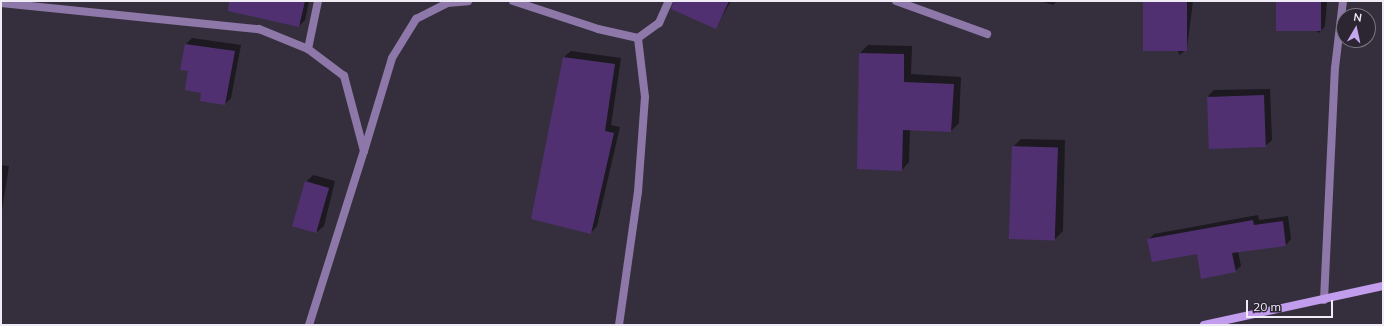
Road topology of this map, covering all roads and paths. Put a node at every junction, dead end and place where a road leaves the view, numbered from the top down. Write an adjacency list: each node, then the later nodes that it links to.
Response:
1 (318, 1): 10 (street)
2 (468, 1): 11 (street)
3 (513, 1): 9 (street)
4 (669, 1): 9 (street)
5 (896, 1): 8 (street)
6 (1343, 1): 13 (street)
7 (1, 3): 10 (street)
8 (986, 34)
9 (638, 38): 15 (street)
10 (308, 49): 11 (street)
11 (364, 151): 14 (street)
12 (1383, 286): 13 (street)
13 (1324, 300): 16 (street)
14 (309, 325)
15 (619, 325)
16 (1204, 325)

